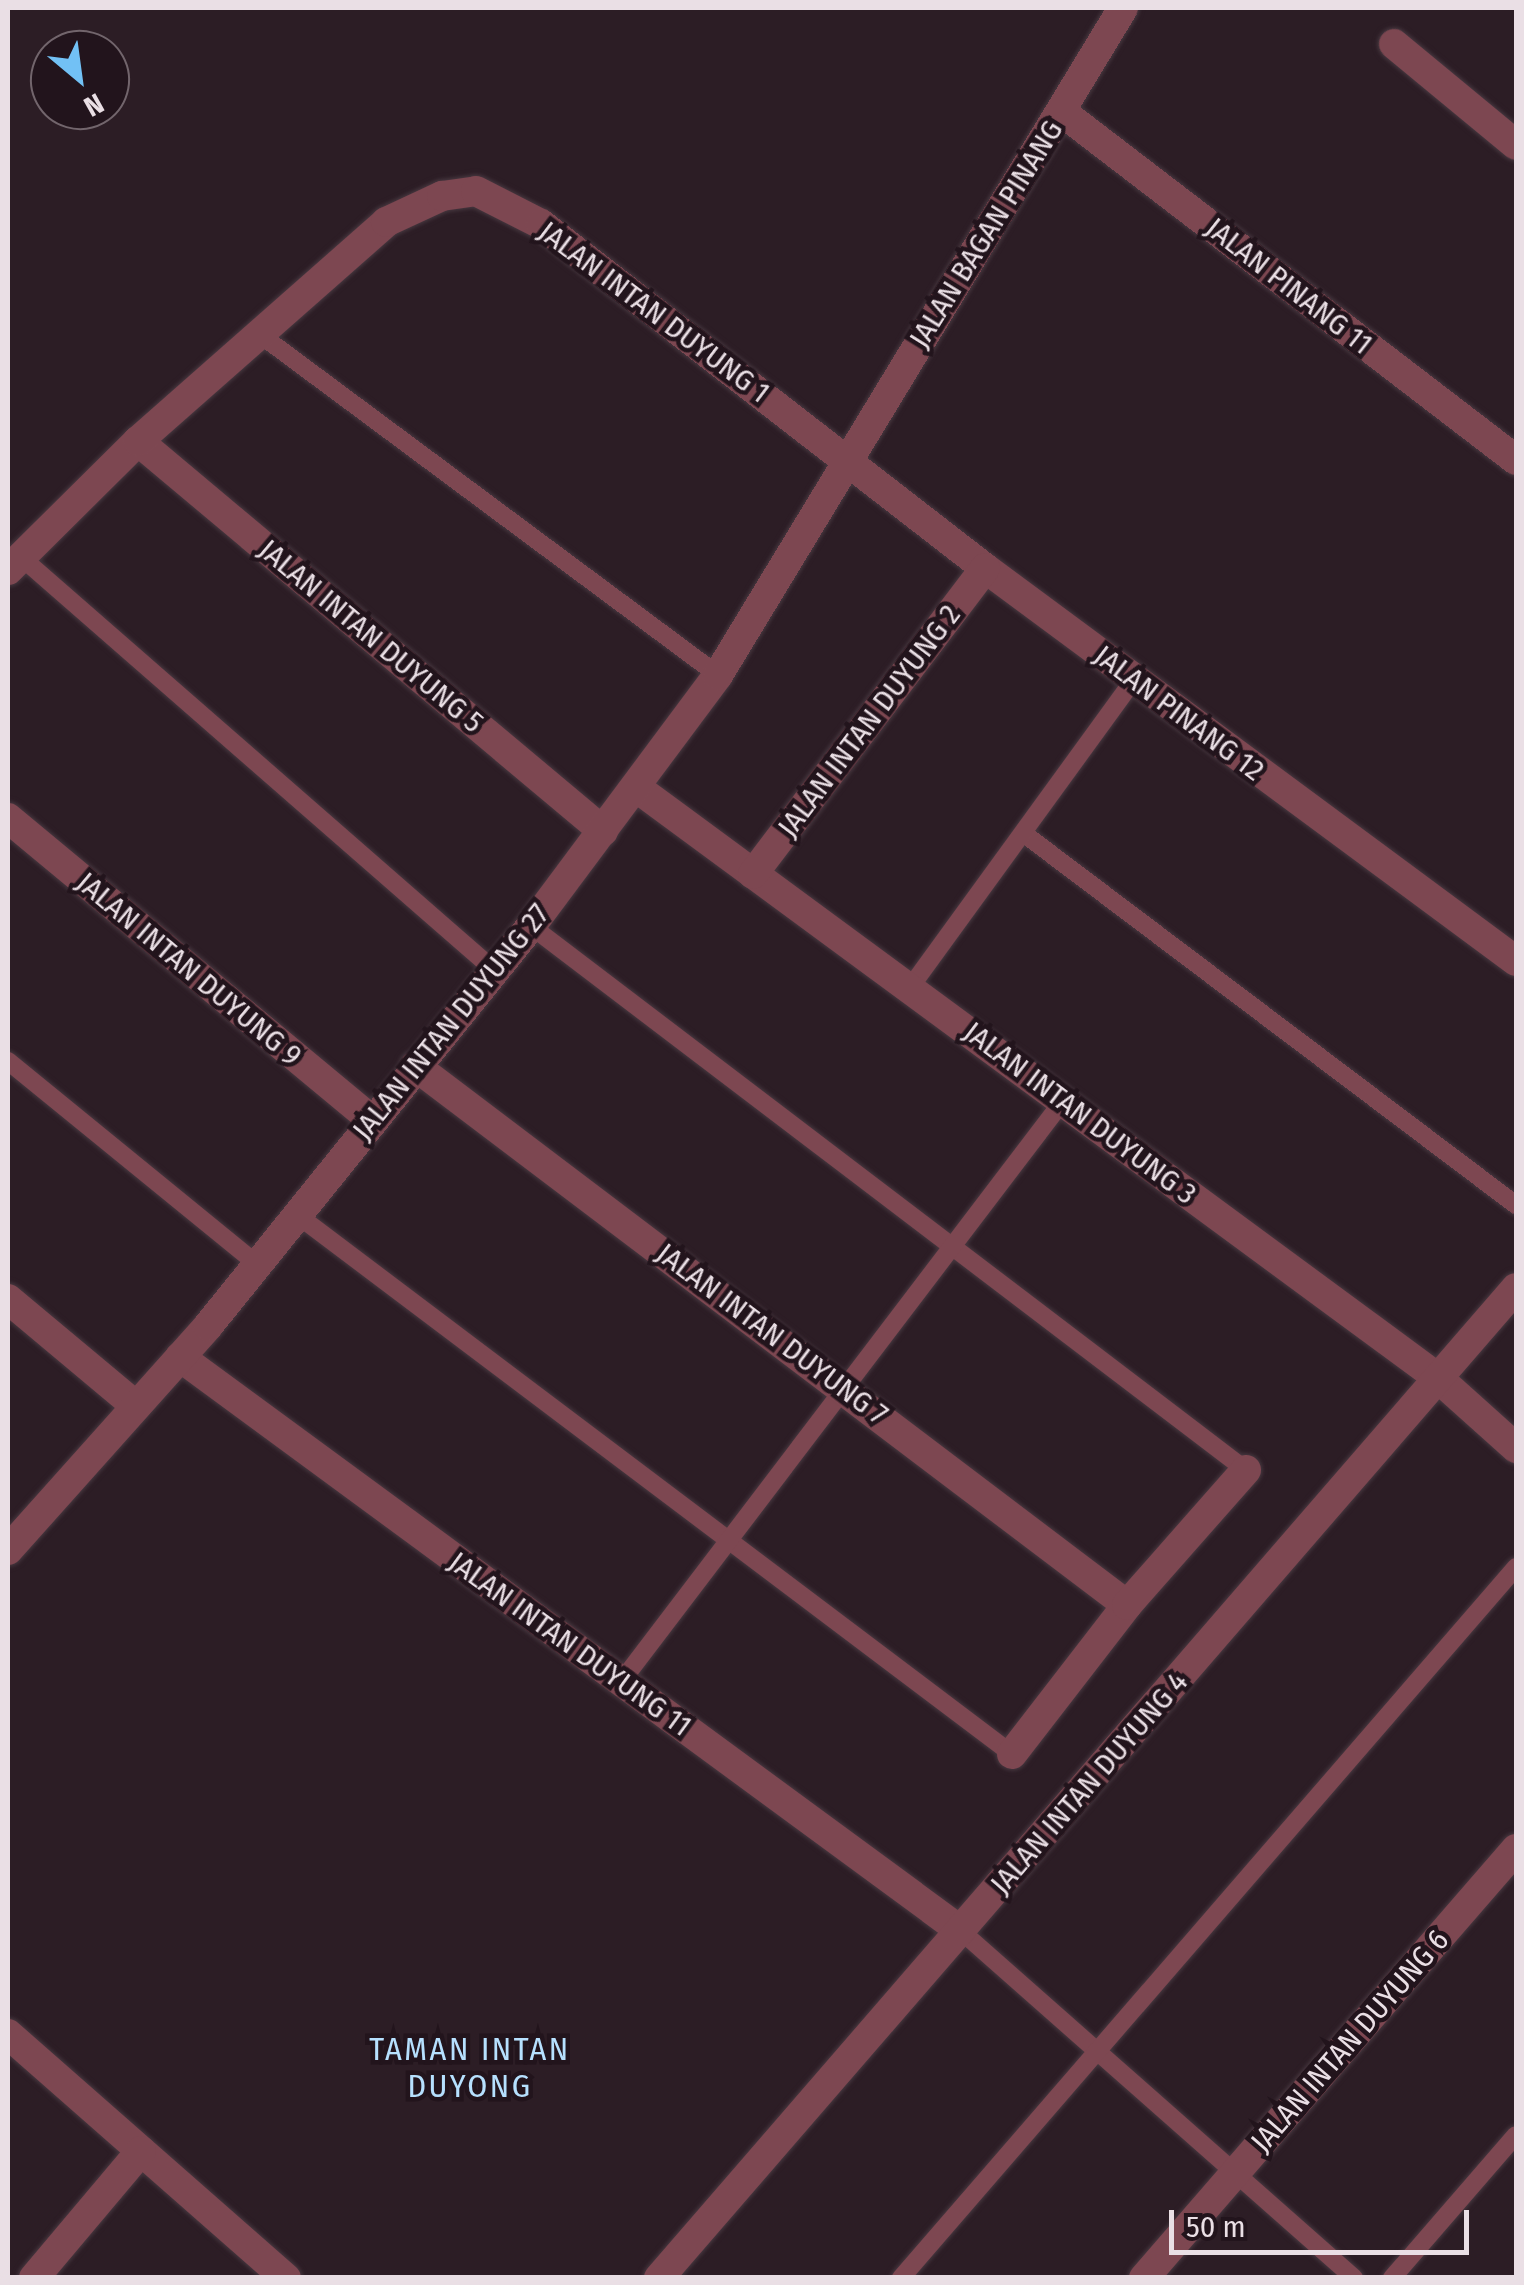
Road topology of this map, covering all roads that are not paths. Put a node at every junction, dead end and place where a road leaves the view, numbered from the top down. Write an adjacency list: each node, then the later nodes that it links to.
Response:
1 (1122, 8): 3 (street, JALAN BAGAN PINANG)
2 (1394, 44): 4 (street)
3 (1062, 112): 7 (street, JALAN BAGAN PINANG); 8 (street, JALAN PINANG 11)
4 (1516, 145)
5 (258, 332): 6 (street, JALAN INTAN DUYUNG 1); 7 (street, JALAN INTAN DUYUNG 1); 11 (lane)
6 (138, 441): 9 (street, JALAN INTAN DUYUNG 1); 15 (street, JALAN INTAN DUYUNG 5)
7 (846, 459): 10 (street, JALAN PINANG 12); 11 (street, JALAN INTAN DUYUNG 27)
8 (1516, 460)
9 (14, 564): 20 (lane)
10 (985, 568): 12 (street, JALAN PINANG 12); 17 (street, JALAN INTAN DUYUNG 2)
11 (718, 675): 13 (street, JALAN INTAN DUYUNG 27)
12 (1134, 680): 16 (lane); 19 (street, JALAN PINANG 12)
13 (637, 788): 15 (street, JALAN INTAN DUYUNG 27); 17 (street, JALAN INTAN DUYUNG 3)
14 (8, 818): 25 (street, JALAN INTAN DUYUNG 9)
15 (604, 832): 18 (street, JALAN INTAN DUYUNG 27)
16 (1022, 833): 21 (lane); 26 (lane)
17 (753, 874): 21 (street, JALAN INTAN DUYUNG 3)
18 (531, 926): 20 (street, JALAN INTAN DUYUNG 27); 28 (lane)
19 (1516, 962)
20 (494, 970): 23 (street, JALAN INTAN DUYUNG 27)
21 (912, 985): 24 (street, JALAN INTAN DUYUNG 3)
22 (8, 1061): 29 (lane)
23 (414, 1066): 25 (street, JALAN INTAN DUYUNG 27); 34 (street, JALAN INTAN DUYUNG 7)
24 (1062, 1102): 28 (lane); 33 (street, JALAN INTAN DUYUNG 3)
25 (371, 1119): 27 (street, JALAN INTAN DUYUNG 27)
26 (1516, 1206)
27 (296, 1214): 29 (street, JALAN INTAN DUYUNG 27); 38 (lane)
28 (954, 1246): 34 (lane); 37 (lane)
29 (257, 1264): 32 (street, JALAN INTAN DUYUNG 27)
30 (1516, 1288): 33 (street, JALAN INTAN DUYUNG 4)
31 (8, 1299): 35 (street)
32 (180, 1357): 35 (street, JALAN INTAN DUYUNG 27); 42 (street, JALAN INTAN DUYUNG 11)
33 (1438, 1378): 36 (street, JALAN INTAN DUYUNG 3); 45 (street, JALAN INTAN DUYUNG 4)
34 (846, 1389): 38 (lane); 41 (street, JALAN INTAN DUYUNG 7)
35 (136, 1406): 39 (street, JALAN INTAN DUYUNG 27)
36 (1516, 1448)
37 (1246, 1470): 41 (street)
38 (730, 1541): 42 (lane); 43 (lane)
39 (9, 1546)
40 (1516, 1567): 47 (lane)
41 (1127, 1606): 43 (street)
42 (622, 1682): 45 (street, JALAN INTAN DUYUNG 11)
43 (1012, 1754)
44 (1516, 1849): 50 (street, JALAN INTAN DUYUNG 6)
45 (961, 1931): 47 (lane); 53 (street, JALAN INTAN DUYUNG 4)
46 (8, 2034): 49 (street)
47 (1097, 2051): 50 (lane); 54 (lane)
48 (1516, 2135): 57 (lane)
49 (141, 2151): 51 (street); 52 (street)
50 (1235, 2173): 55 (street, JALAN INTAN DUYUNG 6); 56 (lane)
51 (34, 2278)
52 (286, 2278)
53 (659, 2278)
54 (900, 2278)
55 (1144, 2278)
56 (1354, 2278)
57 (1392, 2278)

